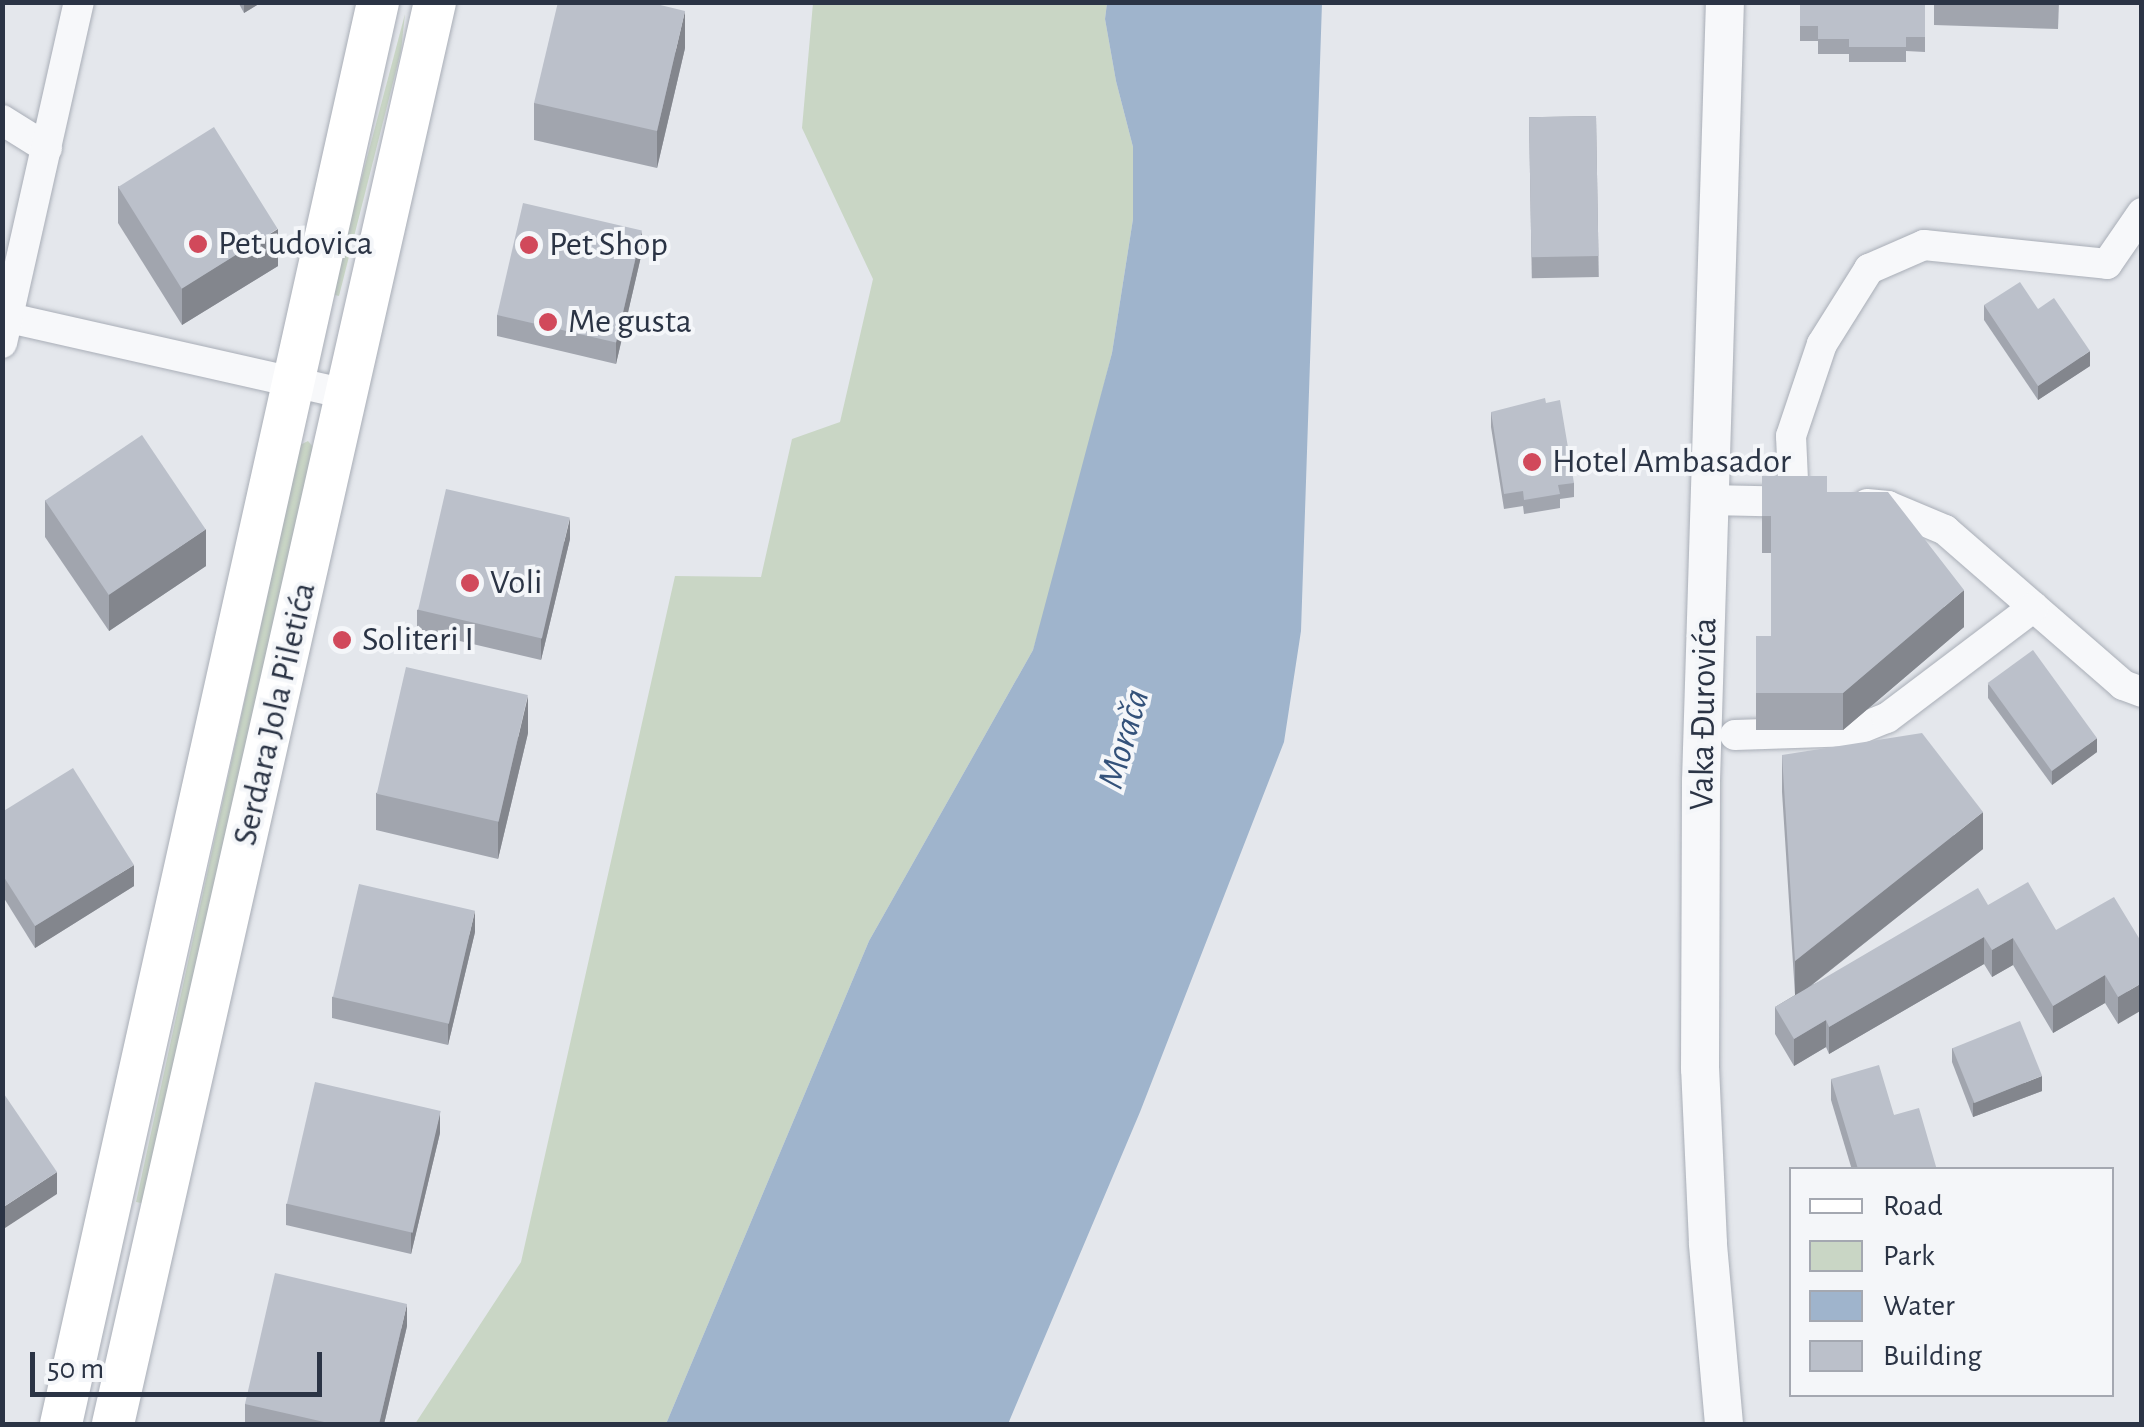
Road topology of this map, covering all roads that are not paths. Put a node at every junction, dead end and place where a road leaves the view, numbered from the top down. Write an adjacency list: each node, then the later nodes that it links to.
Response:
1 (79, 2): 6 (street)
2 (378, 2): 9 (main road, Serdara Jola Piletića)
3 (435, 2): 10 (main road, Serdara Jola Piletića)
4 (1725, 2): 11 (street, Vaka Đurovića)
5 (2, 120): 6 (street)
6 (47, 148): 8 (street)
7 (2142, 213): 12 (street)
8 (6, 331): 9 (street)
9 (295, 382): 10 (street); 16 (main road, Serdara Jola Piletića)
10 (346, 394): 17 (main road, Serdara Jola Piletića)
11 (1709, 500): 12 (street); 18 (street, Vaka Đurovića)
12 (1794, 502): 13 (street)
13 (2034, 607): 14 (street); 15 (street)
14 (2142, 692)
15 (1735, 735)
16 (60, 1424)
17 (113, 1424)
18 (1724, 1424)

